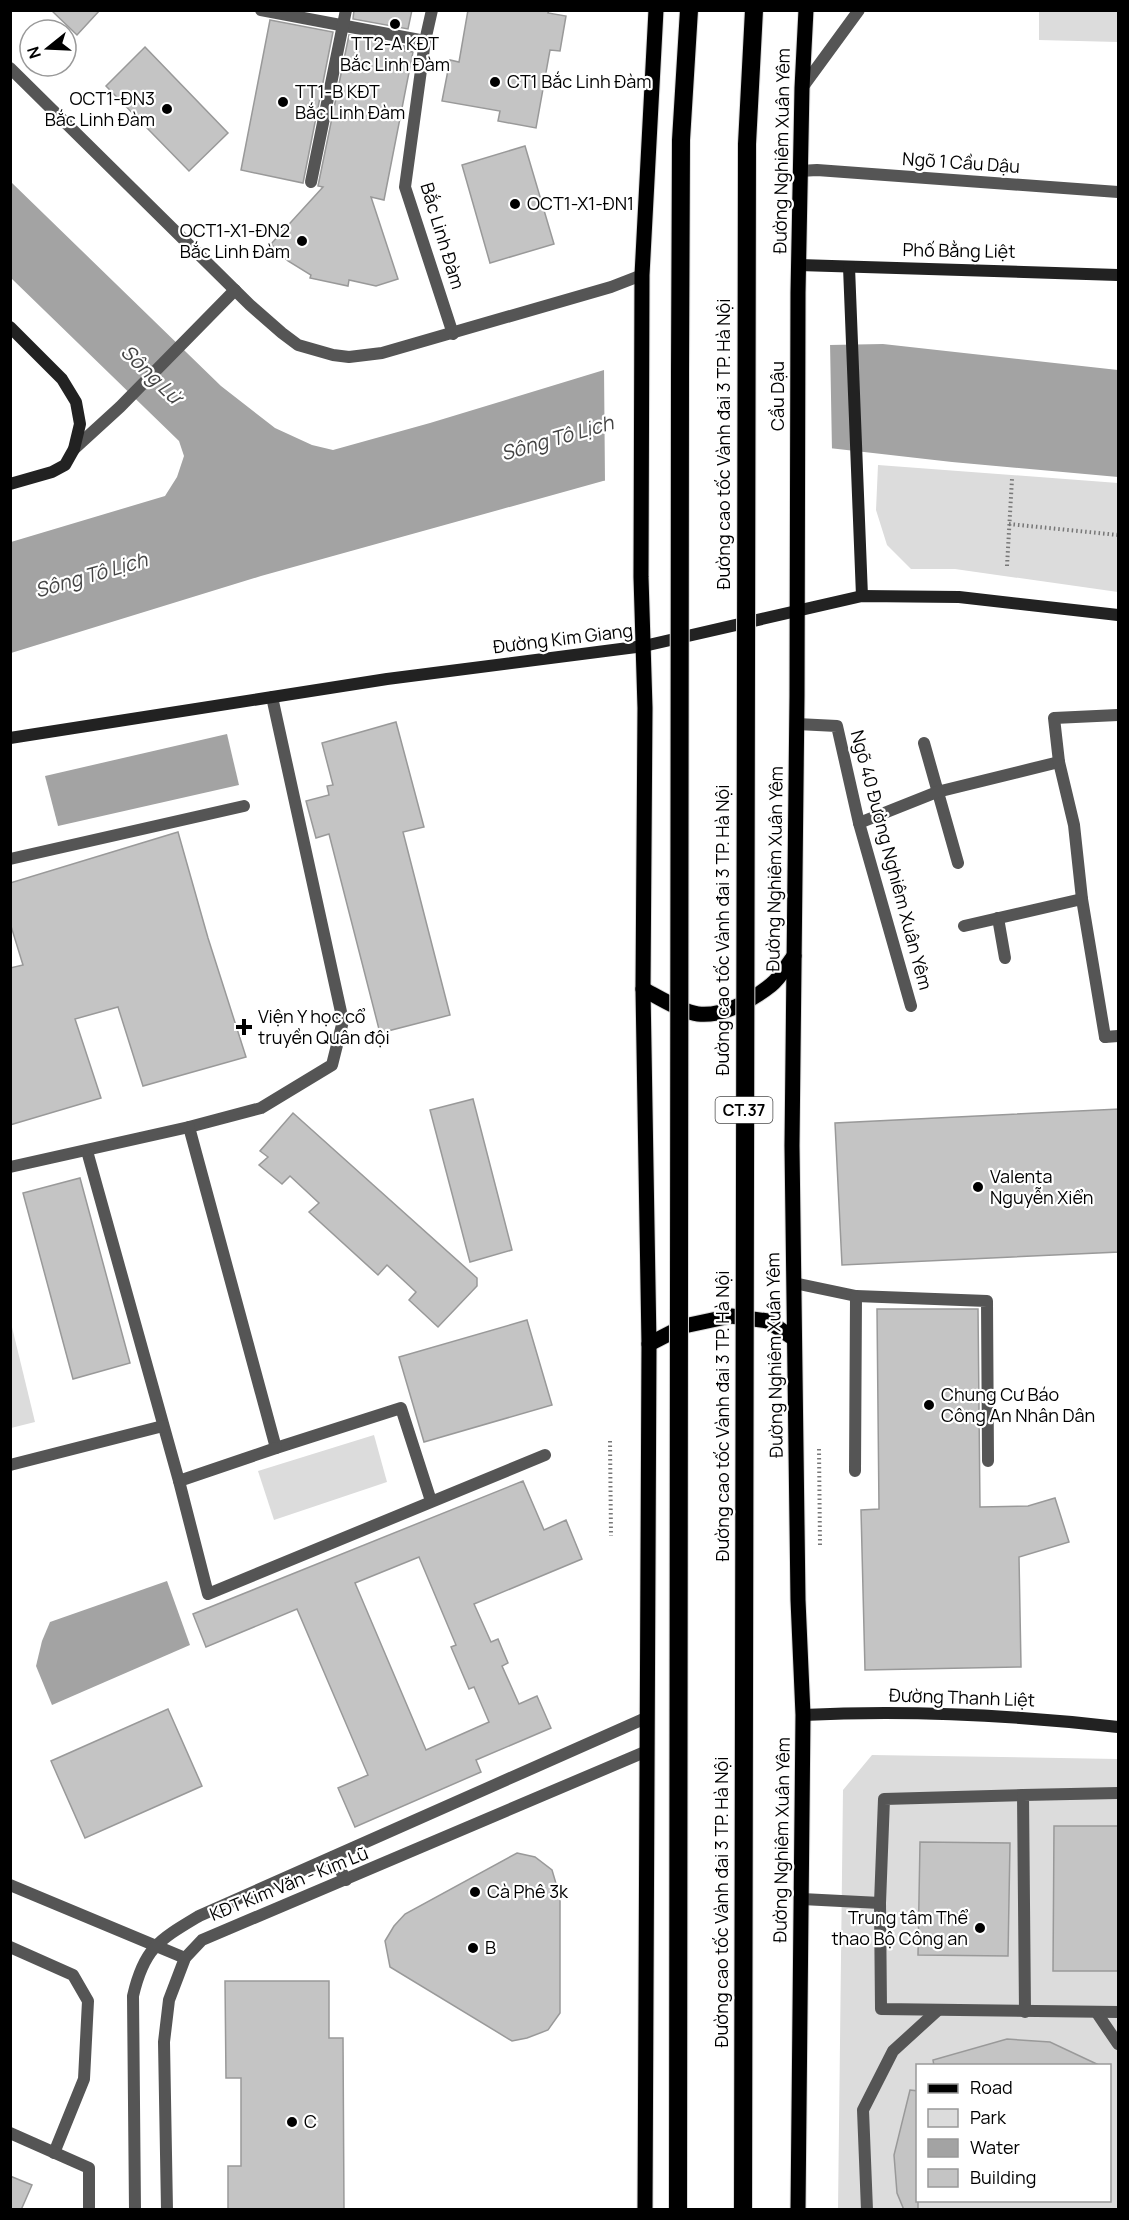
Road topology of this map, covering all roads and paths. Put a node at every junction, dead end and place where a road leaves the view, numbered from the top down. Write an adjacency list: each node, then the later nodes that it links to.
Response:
1 (261, 10): 9 (street)
2 (346, 10): 9 (street)
3 (432, 10): 10 (street, Bắc Linh Đàm)
4 (656, 10): 19 (main road)
5 (689, 10): 98 (highway, bridge)
6 (754, 10): 99 (highway, Đường cao tốc Vành đai 3 TP. Hà Nội / CT.37, bridge)
7 (806, 10): 12 (main road, Đường Nghiêm Xuân Yêm)
8 (859, 10): 12 (street)
9 (344, 26): 10 (street); 14 (street)
10 (425, 40): 23 (street, Bắc Linh Đàm)
11 (10, 68): 20 (street)
12 (802, 88): 13 (main road, Đường Nghiêm Xuân Yêm)
13 (800, 171): 15 (street, Ngõ 1 Cầu Dậu); 16 (main road, Đường Nghiêm Xuân Yêm)
14 (311, 182)
15 (1119, 192)
16 (799, 265): 17 (main road, Phố Bằng Liệt); 21 (main road, Đường Nghiêm Xuân Yêm)
17 (849, 267): 18 (main road, Phố Bằng Liệt); 31 (main road)
18 (1119, 274)
19 (642, 275): 23 (street); 34 (main road)
20 (235, 290): 23 (street); 24 (street)
21 (798, 293): 27 (main road, Cầu Dậu)
22 (10, 327): 24 (main road)
23 (453, 334)
24 (74, 449): 26 (main road)
25 (1012, 479): 28 (path)
26 (10, 484)
27 (797, 500): 32 (main road, Đường Nghiêm Xuân Yêm)
28 (1009, 524): 29 (path); 30 (path)
29 (1119, 536)
30 (1006, 566)
31 (862, 596): 32 (main road, Đường Kim Giang); 33 (main road, Đường Kim Giang)
32 (796, 612): 34 (main road, Đường Kim Giang); 37 (main road, Đường Nghiêm Xuân Yêm)
33 (1119, 615)
34 (644, 646): 35 (main road, Đường Kim Giang); 51 (main road)
35 (272, 697): 38 (main road, Đường Kim Giang); 54 (street)
36 (1119, 715): 40 (street)
37 (797, 724): 43 (street, Ngõ 40 Đường Nghiêm Xuân Yêm); 49 (main road, Đường Nghiêm Xuân Yêm)
38 (10, 738)
39 (924, 743): 41 (street)
40 (1059, 762): 41 (street); 46 (street)
41 (937, 792): 43 (street); 45 (street)
42 (244, 806): 44 (street)
43 (859, 823): 52 (street, Ngõ 40 Đường Nghiêm Xuân Yêm)
44 (10, 859)
45 (958, 863)
46 (1082, 899): 47 (street); 53 (street)
47 (998, 918): 48 (street); 50 (street)
48 (964, 926)
49 (794, 956): 51 (main road); 57 (main road, Đường Nghiêm Xuân Yêm)
50 (1005, 958)
51 (643, 989): 60 (main road)
52 (911, 1006)
53 (1119, 1036)
54 (189, 1127): 55 (street); 63 (street)
55 (87, 1151): 56 (street); 61 (street)
56 (10, 1167)
57 (794, 1283): 58 (street); 59 (main road, Đường Nghiêm Xuân Yêm)
58 (856, 1296): 66 (street); 68 (street)
59 (793, 1338): 60 (main road); 73 (main road, Đường Nghiêm Xuân Yêm)
60 (649, 1344): 74 (main road)
61 (163, 1426): 67 (street); 69 (street)
62 (610, 1441): 71 (path)
63 (276, 1448): 69 (street); 70 (street)
64 (819, 1449): 72 (path)
65 (545, 1455): 70 (street)
66 (988, 1461)
67 (10, 1465)
68 (855, 1471)
69 (179, 1481): 70 (street)
70 (431, 1501)
71 (611, 1536)
72 (820, 1545)
73 (803, 1715): 75 (main road, Đường Thanh Liệt); 82 (main road, Đường Nghiêm Xuân Yêm)
74 (648, 1717): 76 (main road); 79 (street, KĐT Kim Văn - Kim Lũ)
75 (1119, 1727)
76 (647, 1752): 80 (street, KĐT Kim Văn - Kim Lũ); 97 (main road)
77 (1119, 1793): 78 (street)
78 (1023, 1795): 83 (street); 88 (street)
79 (333, 1857): 80 (street); 85 (street, KĐT Kim Văn - Kim Lũ)
80 (346, 1880): 86 (street, KĐT Kim Văn - Kim Lũ)
81 (10, 1885): 85 (street)
82 (802, 1899): 83 (street); 100 (main road, Đường Nghiêm Xuân Yêm)
83 (880, 1903): 87 (street)
84 (10, 1947): 93 (street)
85 (153, 1947): 86 (street); 95 (street, KĐT Kim Văn - Kim Lũ)
86 (184, 1958): 96 (street, KĐT Kim Văn - Kim Lũ)
87 (938, 2010): 88 (street); 101 (street)
88 (1025, 2012): 90 (street)
89 (1119, 2012): 90 (street)
90 (1097, 2013): 91 (street)
91 (1119, 2044)
92 (10, 2133): 93 (street)
93 (54, 2153): 94 (street)
94 (89, 2210)
95 (135, 2210)
96 (166, 2210)
97 (645, 2210)
98 (678, 2210)
99 (743, 2210)
100 (798, 2210)
101 (867, 2210)

